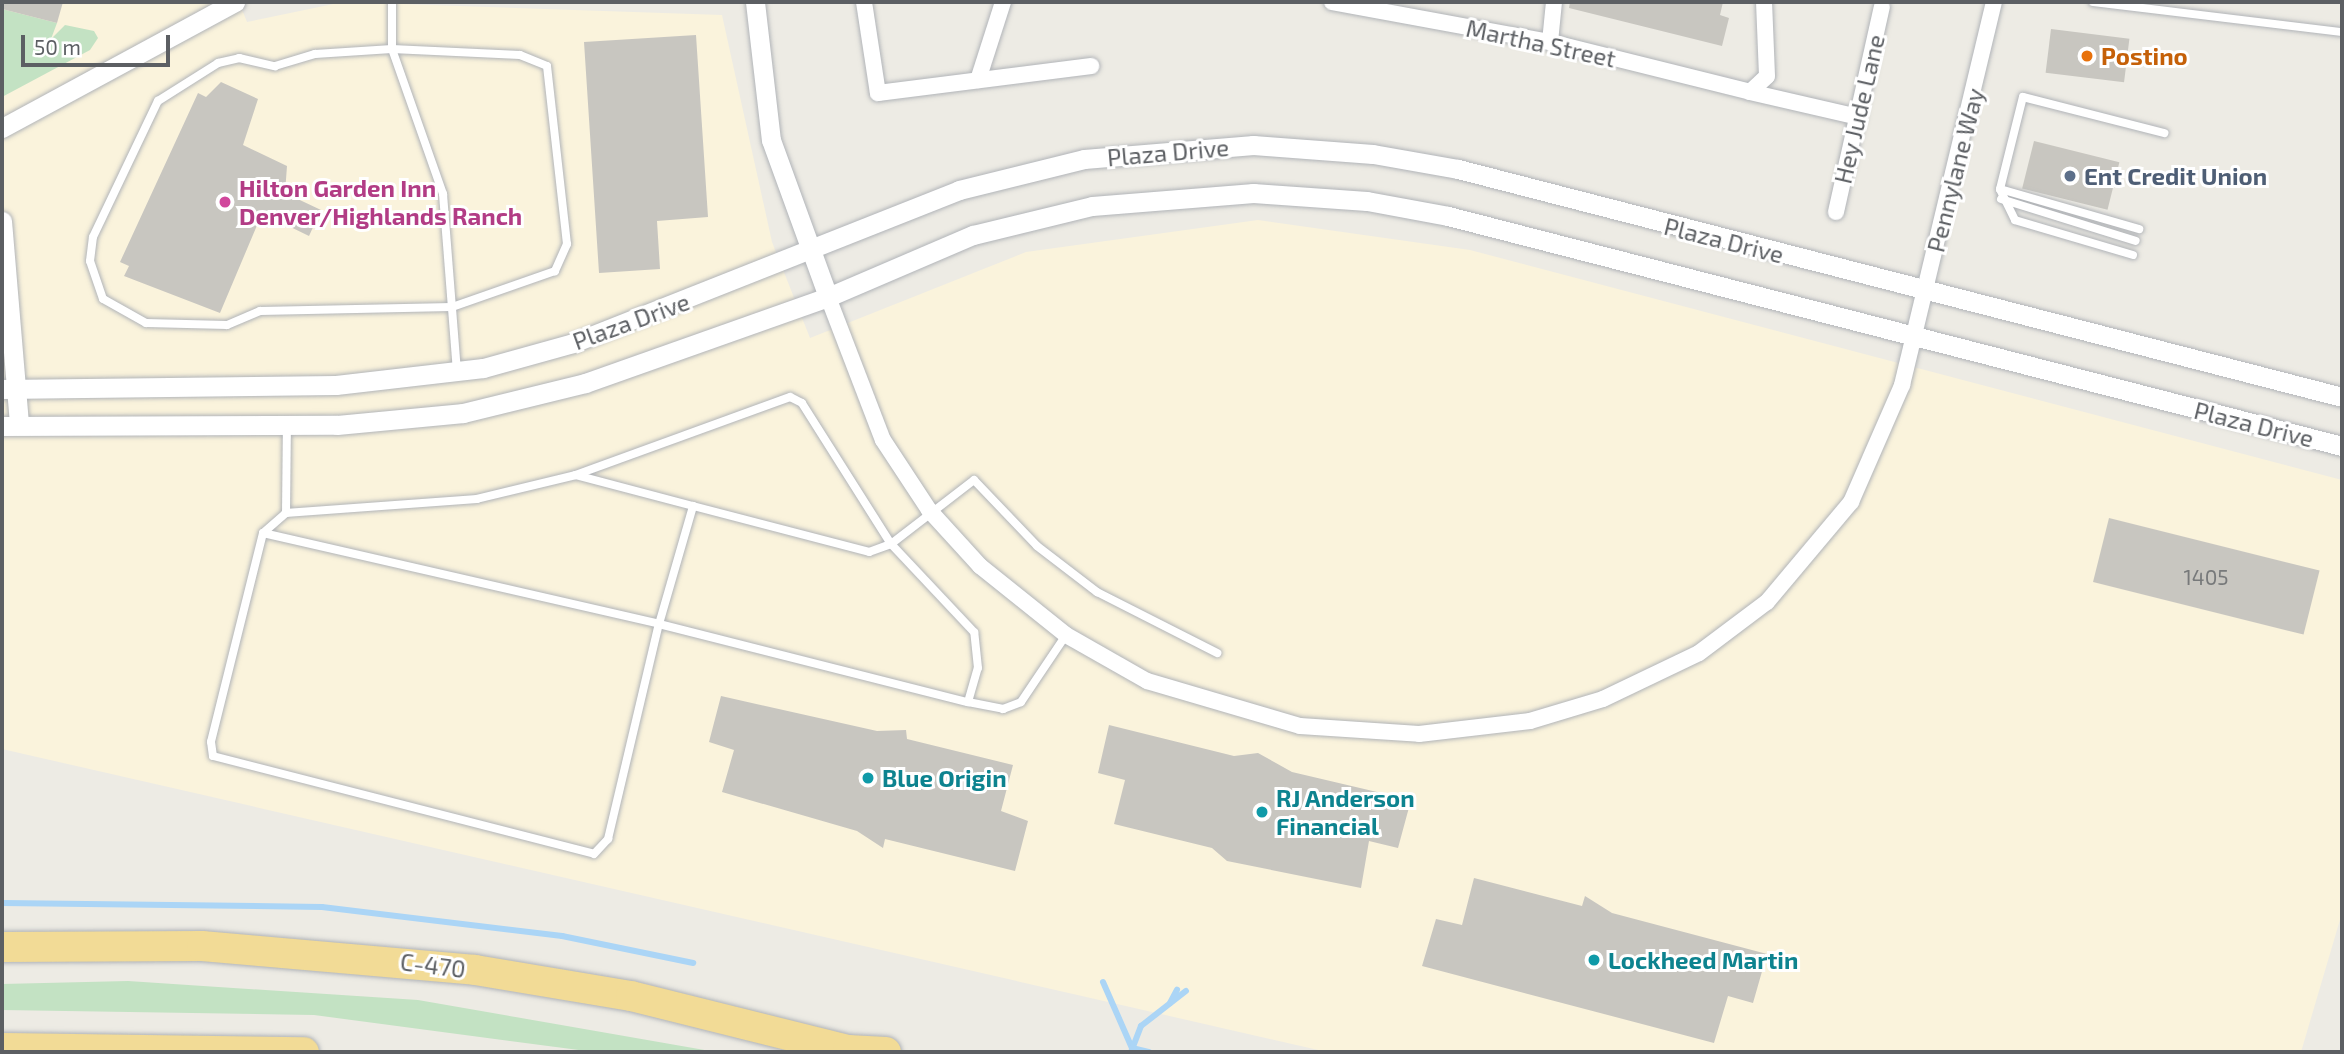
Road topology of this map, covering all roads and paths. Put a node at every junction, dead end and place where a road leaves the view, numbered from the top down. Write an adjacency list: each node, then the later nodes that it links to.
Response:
1 (235, 2): 19 (street)
2 (392, 2): 14 (lane)
3 (755, 2): 27 (street)
4 (864, 2): 16 (street)
5 (1003, 2): 16 (street)
6 (1332, 2): 13 (street, Martha Street)
7 (1554, 2): 13 (street)
8 (1764, 2): 17 (street)
9 (1994, 2): 29 (street, Pennylane Way)
10 (2093, 2): 12 (lane)
11 (1881, 7): 18 (street, Hey Jude Lane)
12 (2342, 32)
13 (1550, 42): 17 (street, Martha Street)
14 (392, 49): 31 (lane); 31 (lane); 31 (lane)
15 (1091, 66): 16 (street)
16 (978, 80)
17 (1749, 92): 18 (street, Martha Street)
18 (1858, 117): 23 (street, Hey Jude Lane)
19 (2, 128)
20 (2164, 133): 21 (lane)
21 (2000, 189): 22 (lane); 25 (lane)
22 (2001, 199): 26 (lane); 28 (lane)
23 (1836, 212)
24 (2, 221): 34 (street)
25 (2139, 229)
26 (2136, 241)
27 (809, 254): 29 (street, Plaza Drive); 30 (street); 33 (street, Plaza Drive)
28 (2133, 255)
29 (1925, 291): 32 (street, Pennylane Way); 35 (street, Plaza Drive)
30 (828, 297): 32 (street, Plaza Drive); 36 (street, Plaza Drive); 41 (street, Pennylane Way)
31 (452, 307): 33 (lane)
32 (1914, 338): 38 (street, Plaza Drive); 46 (street, Pennylane Way)
33 (457, 372): 34 (street, Plaza Drive)
34 (9, 388): 37 (street)
35 (2342, 397)
36 (287, 424): 37 (street, Plaza Drive); 42 (lane)
37 (10, 425)
38 (2342, 446)
39 (576, 475): 40 (lane); 42 (lane); 44 (lane)
40 (693, 506): 44 (lane); 45 (lane)
41 (929, 510): 44 (lane); 46 (street, Pennylane Way); 47 (lane)
42 (286, 513): 43 (lane)
43 (262, 533): 45 (lane); 45 (lane)
44 (891, 544): 48 (lane)
45 (659, 624): 48 (lane)
46 (1066, 635): 48 (lane)
47 (1217, 653)
48 (968, 702)
49 (2, 947): 51 (highway, C-470)
50 (2, 1048): 52 (highway)
51 (852, 1051): 53 (highway, C-470)
52 (304, 1052)
53 (886, 1052)

